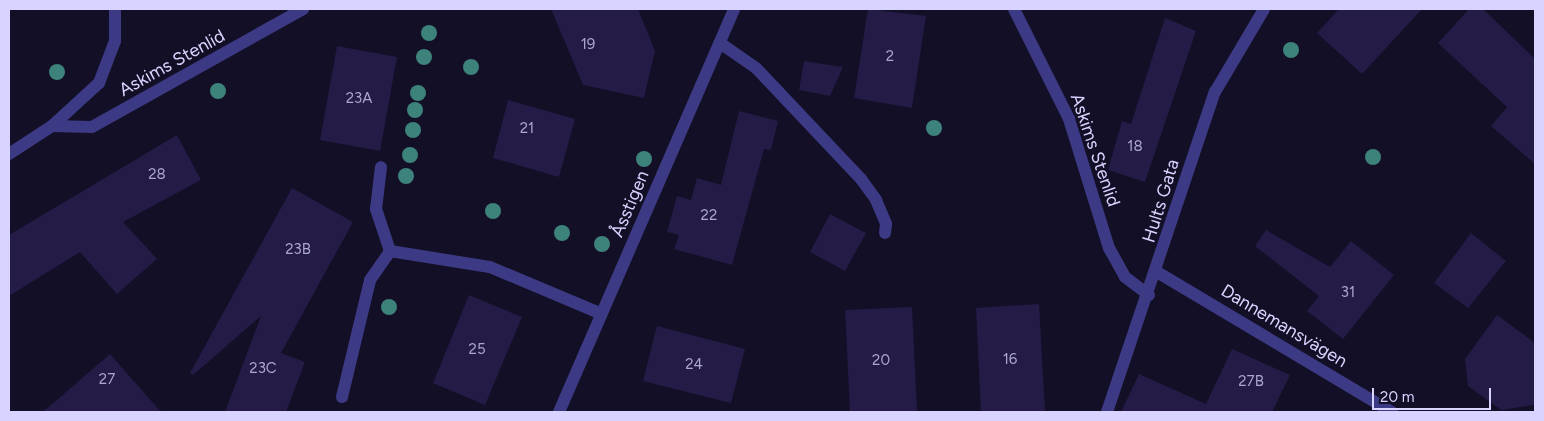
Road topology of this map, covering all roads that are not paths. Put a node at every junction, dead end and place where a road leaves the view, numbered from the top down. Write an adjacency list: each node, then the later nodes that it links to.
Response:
1 (115, 9): 7 (street)
2 (303, 9): 7 (street, Askims Stenlid)
3 (734, 9): 6 (street, Åsstigen)
4 (1014, 9): 13 (street, Askims Stenlid)
5 (1264, 9): 12 (street, Hults Gata)
6 (720, 43): 10 (street); 14 (street, Åsstigen)
7 (52, 126): 8 (street)
8 (9, 154)
9 (381, 167): 11 (street)
10 (885, 233)
11 (390, 251): 14 (street); 15 (street)
12 (1157, 272): 13 (street, Hults Gata); 18 (street, Dannemansvägen)
13 (1149, 295): 17 (street, Hults Gata)
14 (602, 314): 16 (street, Åsstigen)
15 (342, 397)
16 (559, 412)
17 (1107, 412)
18 (1392, 412)

